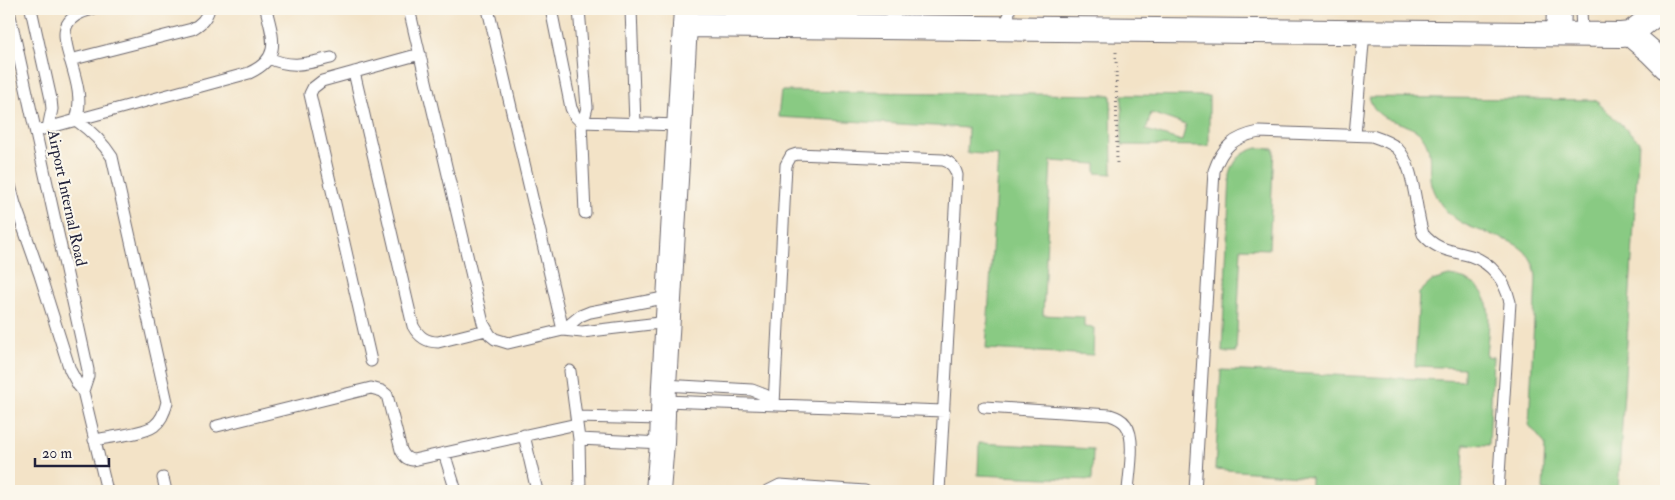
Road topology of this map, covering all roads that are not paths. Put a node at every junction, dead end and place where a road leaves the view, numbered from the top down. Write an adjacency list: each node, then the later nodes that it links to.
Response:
1 (32, 9): 29 (lane)
2 (92, 9): 22 (lane)
3 (209, 9): 22 (lane)
4 (266, 9): 20 (lane)
5 (409, 9): 19 (lane)
6 (488, 9): 37 (lane)
7 (551, 9): 26 (lane)
8 (579, 9): 26 (lane)
9 (630, 9): 27 (lane)
10 (1559, 9): 17 (street)
11 (1582, 9): 17 (lane)
12 (1662, 9): 18 (street)
13 (9, 11): 30 (lane, Airport Internal Road)
14 (685, 17): 15 (street); 28 (street)
15 (1008, 18): 16 (street)
16 (1364, 32): 17 (street); 31 (lane)
17 (1570, 34): 18 (street)
18 (1630, 34): 23 (street)
19 (420, 54): 24 (lane); 36 (lane)
20 (270, 58): 21 (lane); 25 (lane)
21 (331, 58)
22 (70, 60): 25 (lane)
23 (1666, 67)
24 (354, 72): 36 (lane); 38 (lane)
25 (76, 120): 29 (lane); 49 (lane)
26 (581, 122): 27 (lane); 33 (lane)
27 (636, 124): 28 (lane)
28 (679, 125): 34 (street)
29 (48, 128): 30 (lane)
30 (36, 131): 40 (lane, Airport Internal Road)
31 (1355, 135): 63 (lane); 64 (lane)
32 (9, 182): 40 (lane, Airport Internal Road)
33 (585, 213)
34 (669, 298): 35 (street); 37 (lane)
35 (668, 322): 37 (lane); 41 (street)
36 (486, 330): 37 (lane)
37 (563, 330)
38 (371, 362)
39 (570, 371): 45 (lane)
40 (83, 391): 49 (lane, Airport Internal Road)
41 (664, 402): 42 (lane); 42 (lane); 45 (lane); 50 (street)
42 (774, 405): 44 (lane); 44 (lane)
43 (984, 407): 62 (lane)
44 (944, 411): 61 (lane)
45 (577, 420): 47 (lane); 48 (lane)
46 (217, 426): 51 (lane)
47 (524, 434): 51 (lane); 56 (lane)
48 (579, 439): 50 (lane); 57 (lane)
49 (94, 440): 53 (lane, Airport Internal Road)
50 (662, 443): 58 (street)
51 (444, 453): 55 (lane)
52 (162, 478): 54 (lane)
53 (107, 491)
54 (166, 491)
55 (456, 491)
56 (537, 491)
57 (580, 491)
58 (658, 491)
59 (768, 491): 60 (lane)
60 (865, 491)
61 (940, 491)
62 (1128, 491)
63 (1195, 491)
64 (1498, 491)

